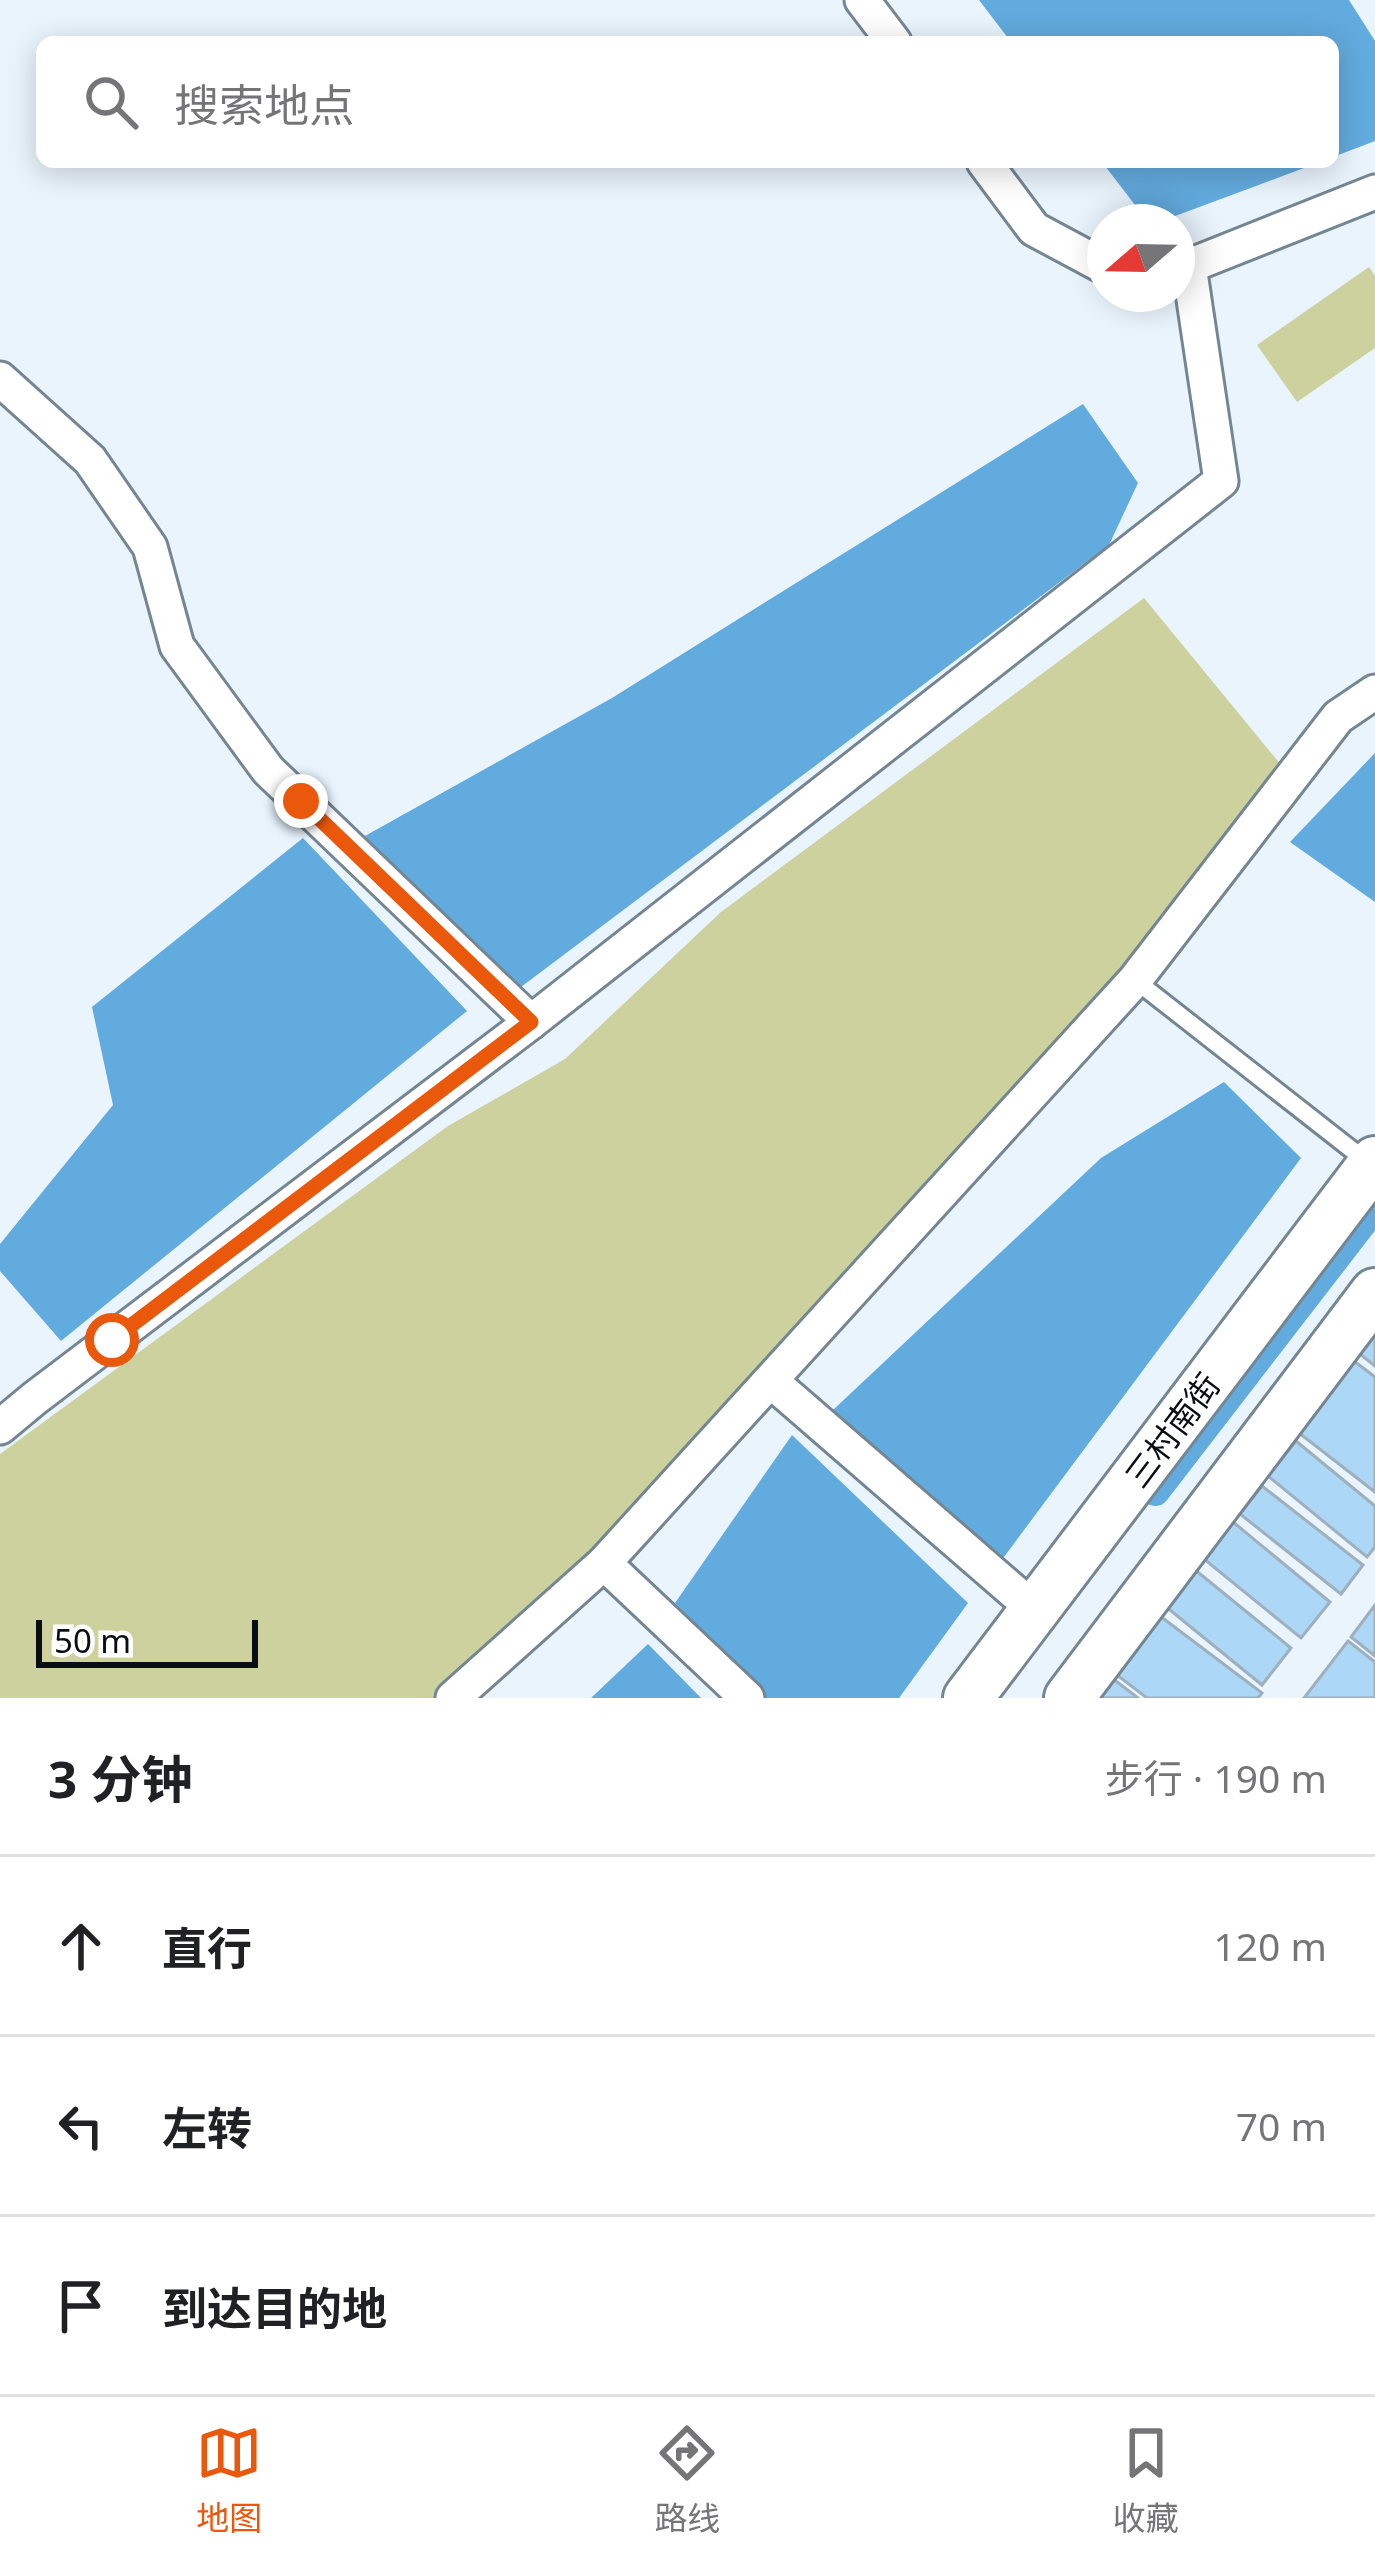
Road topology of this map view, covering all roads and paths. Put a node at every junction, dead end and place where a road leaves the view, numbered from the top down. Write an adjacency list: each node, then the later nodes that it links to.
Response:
1 (862, 0): 2 (street)
2 (889, 36)
3 (988, 168): 5 (street)
4 (1375, 192): 6 (street)
5 (1087, 257)
6 (1195, 262)
7 (1191, 312): 11 (street)
8 (0, 379): 11 (street)
9 (1375, 692): 10 (street)
10 (1135, 980): 12 (lane); 14 (street)
11 (531, 1022): 15 (street)
12 (1374, 1165): 17 (street, 三村南街)
13 (1375, 1293): 21 (street)
14 (771, 1381): 16 (street); 17 (street)
15 (0, 1427)
16 (604, 1563): 18 (street); 19 (street)
17 (1035, 1610): 20 (street, 三村南街)
18 (453, 1698)
19 (747, 1698)
20 (968, 1698)
21 (1069, 1698)

